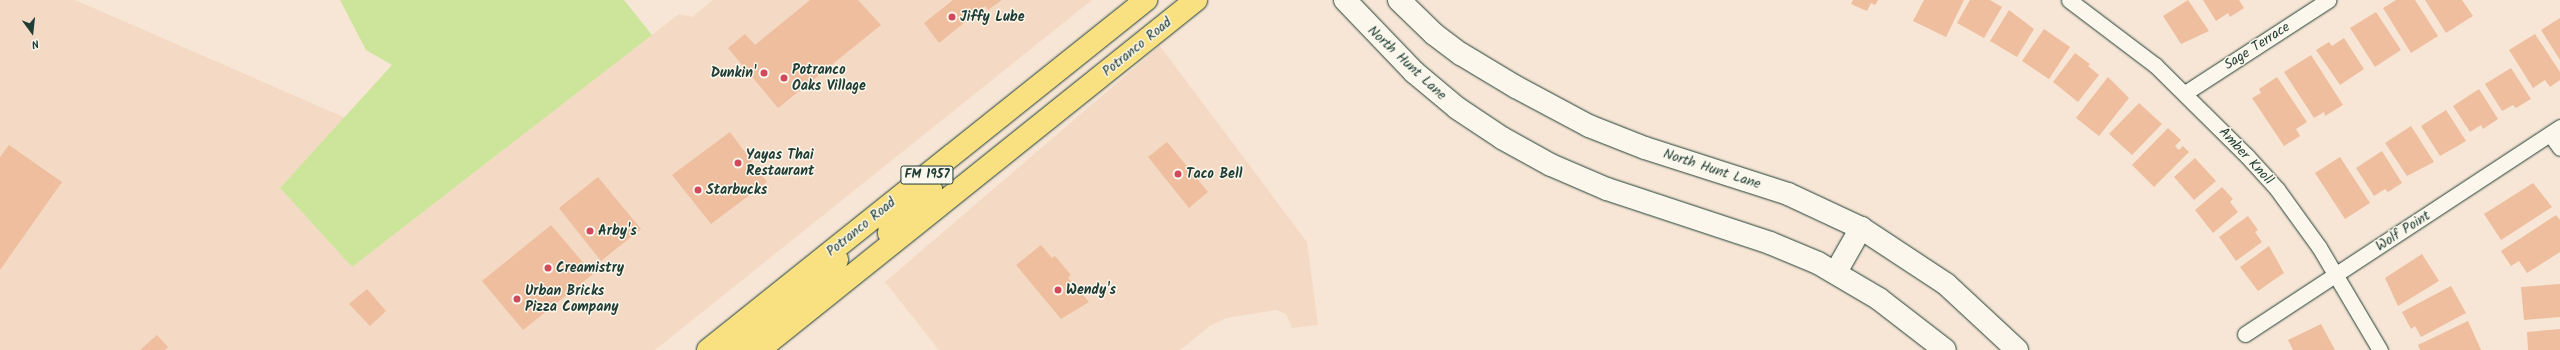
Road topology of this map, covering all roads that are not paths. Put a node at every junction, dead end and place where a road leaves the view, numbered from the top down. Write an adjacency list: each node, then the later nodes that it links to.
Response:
1 (1146, 0): 8 (main road, Potranco Road / FM 1957)
2 (1196, 0): 12 (main road, Potranco Road / FM 1957)
3 (1345, 0): 14 (main road, North Hunt Lane)
4 (1399, 0): 11 (main road, North Hunt Lane)
5 (2069, 0): 7 (street, Amber Knoll)
6 (2328, 0): 7 (street, Sage Terrace)
7 (2185, 93): 15 (street, Amber Knoll)
8 (1020, 100): 12 (main road); 13 (main road, Potranco Road / FM 1957)
9 (2555, 130): 10 (street); 15 (street, Wolf Point)
10 (2560, 148)
11 (1861, 228): 14 (main road); 21 (main road, North Hunt Lane)
12 (894, 241): 19 (main road, Potranco Road / FM 1957)
13 (836, 247): 17 (main road, Potranco Road / FM 1957); 18 (main road)
14 (1836, 272): 20 (main road, North Hunt Lane)
15 (2337, 274): 16 (street, Wolf Point); 22 (street, Amber Knoll)
16 (2245, 334)
17 (708, 350)
18 (735, 350)
19 (759, 350)
20 (1945, 350)
21 (2018, 350)
22 (2380, 350)

